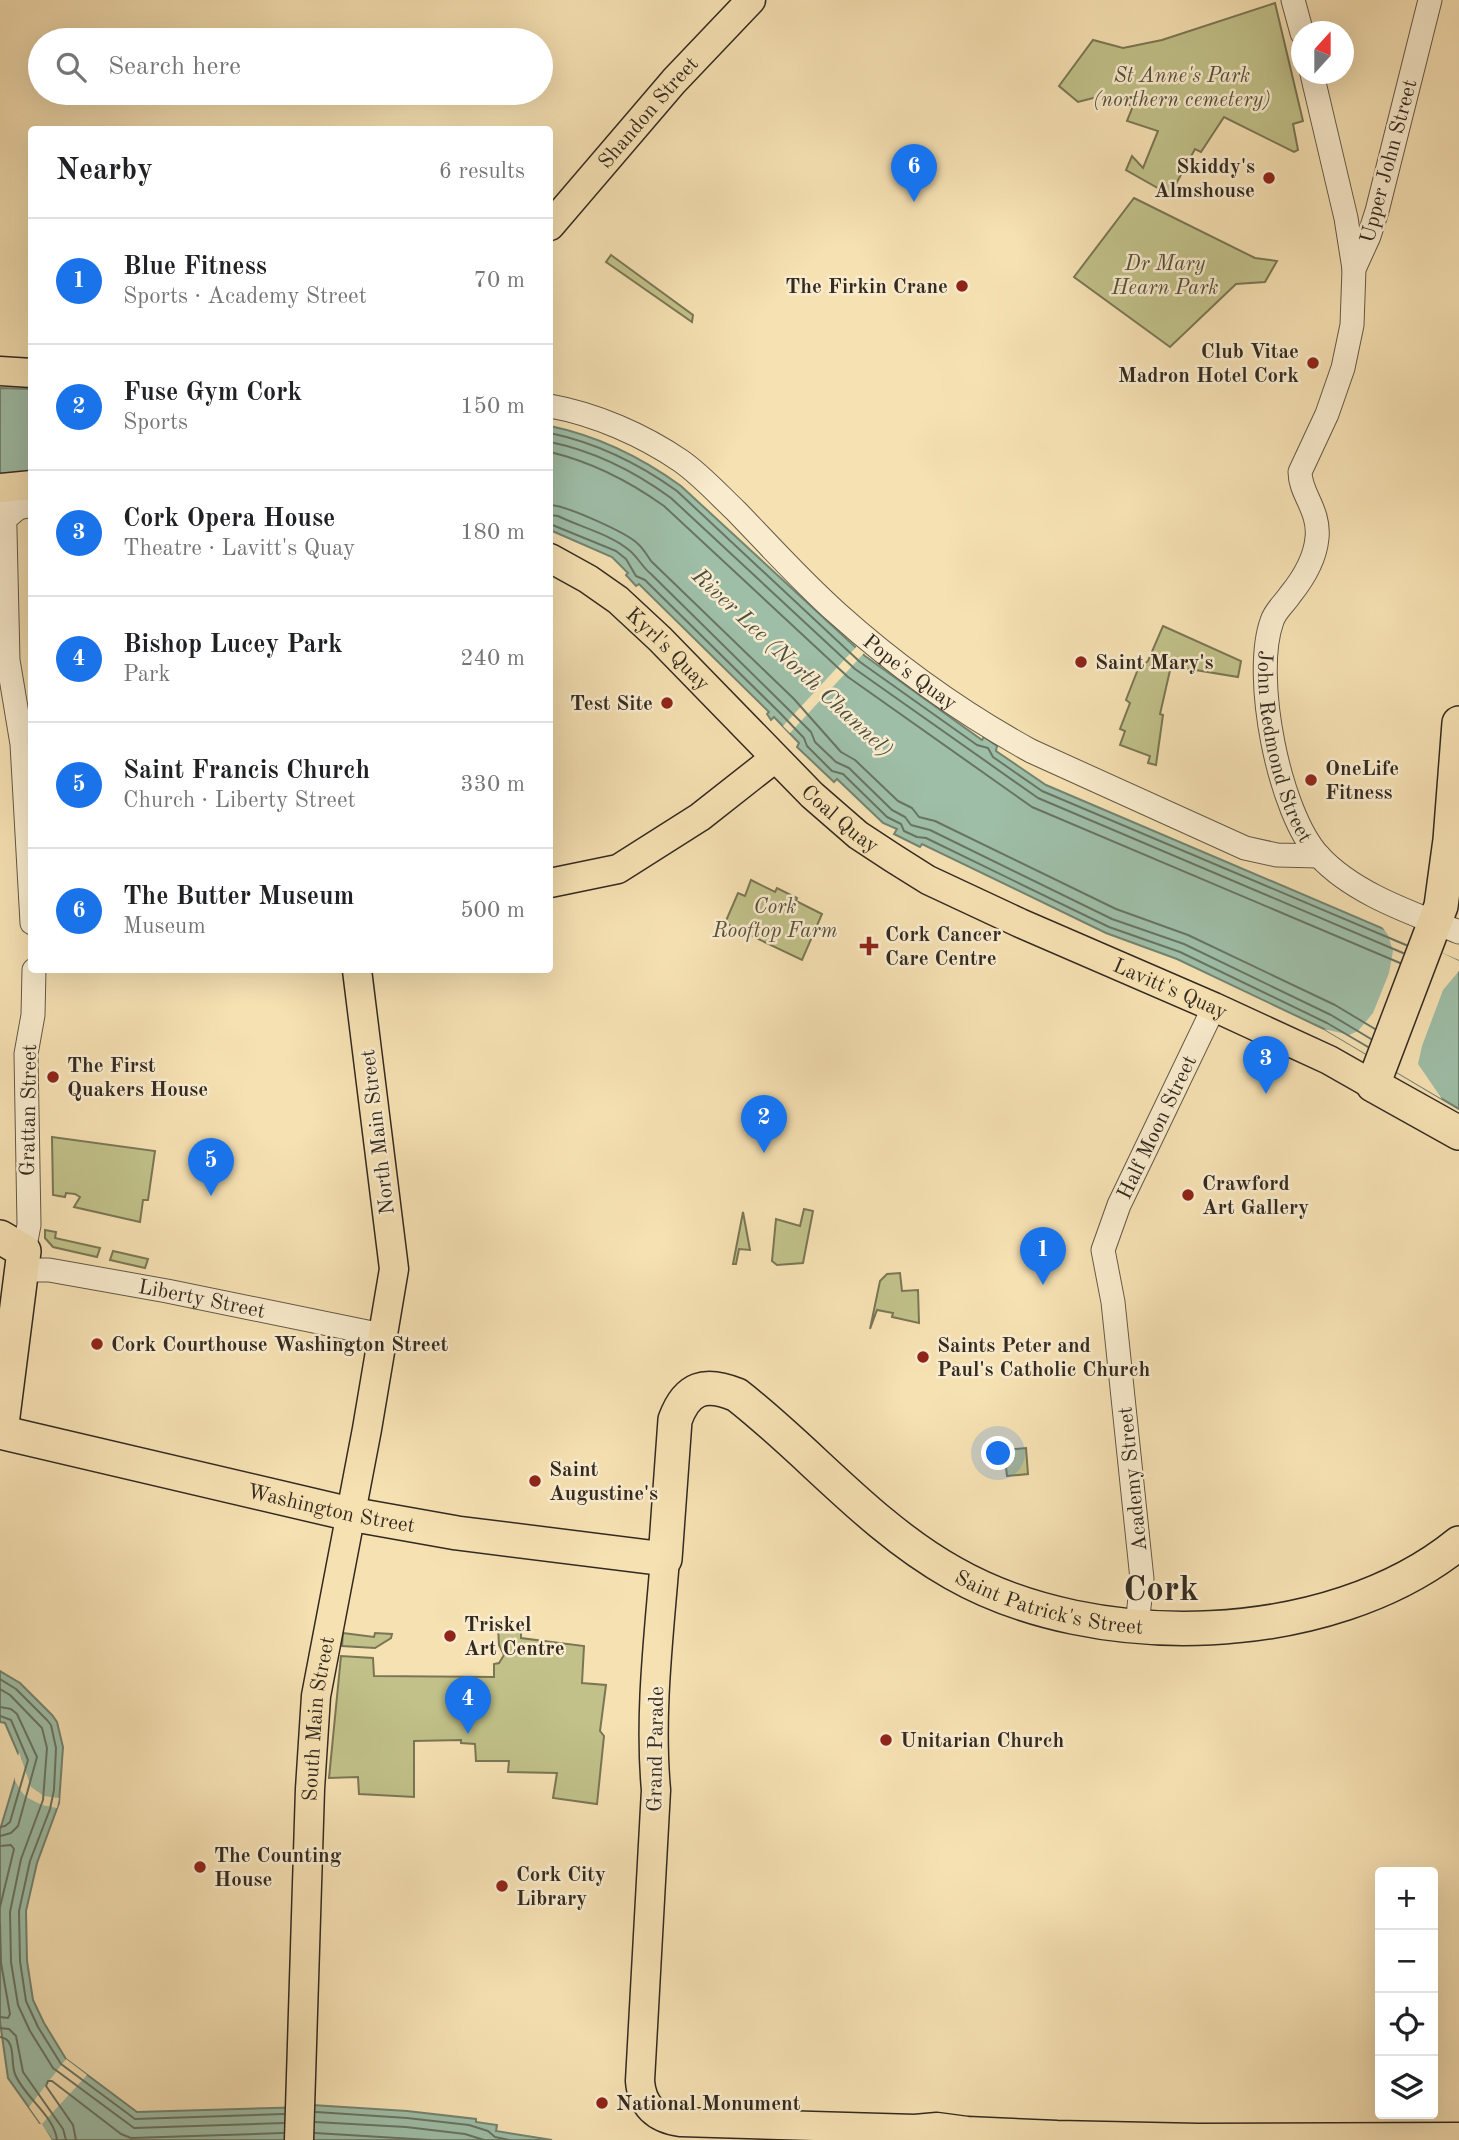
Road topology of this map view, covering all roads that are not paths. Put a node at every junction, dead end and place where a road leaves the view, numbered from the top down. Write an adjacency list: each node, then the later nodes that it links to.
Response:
1 (751, 0): 6 (main road, Shandon Street)
2 (1293, 0): 4 (street)
3 (1430, 0): 7 (street, Upper John Street)
4 (1298, 21)
5 (1314, 84): 7 (street)
6 (553, 222)
7 (1354, 268): 11 (street, Upper John Street)
8 (0, 371): 9 (main road)
9 (28, 373)
10 (553, 407): 20 (street, Pope's Quay)
11 (1300, 480): 20 (street, John Redmond Street)
12 (12, 487): 14 (street)
13 (28, 506): 14 (street)
14 (5, 519): 16 (street)
15 (553, 560): 18 (main road, Kyrl's Quay)
16 (16, 706): 19 (street)
17 (1459, 723): 23 (highway)
18 (775, 758): 21 (main road, Coal Quay); 22 (main road)
19 (28, 851)
20 (1319, 856): 23 (street, John Redmond Street)
21 (914, 872): 26 (main road, Lavitt's Quay)
22 (553, 882)
23 (1440, 934): 27 (highway)
24 (34, 973): 30 (street, Grattan Street)
25 (357, 973): 31 (main road, North Main Street)
26 (1214, 1007): 27 (main road, Lavitt's Quay); 29 (street, Half Moon Street)
27 (1377, 1074): 28 (highway, Lavitt's Quay)
28 (1459, 1133)
29 (1103, 1250): 37 (street, Academy Street)
30 (14, 1255): 31 (street, Liberty Street); 33 (highway)
31 (382, 1335): 34 (main road, South Main Street)
32 (690, 1394): 36 (highway, Grand Parade); 37 (highway, Saint Patrick's Street)
33 (0, 1435): 34 (highway, Washington Street)
34 (350, 1514): 36 (highway, Washington Street); 40 (main road, South Main Street)
35 (1459, 1543): 37 (highway, Saint Patrick's Street)
36 (665, 1559): 38 (main road, Grand Parade)
37 (1137, 1626)
38 (939, 2135): 39 (main road)
39 (1459, 2137)
40 (299, 2140)

